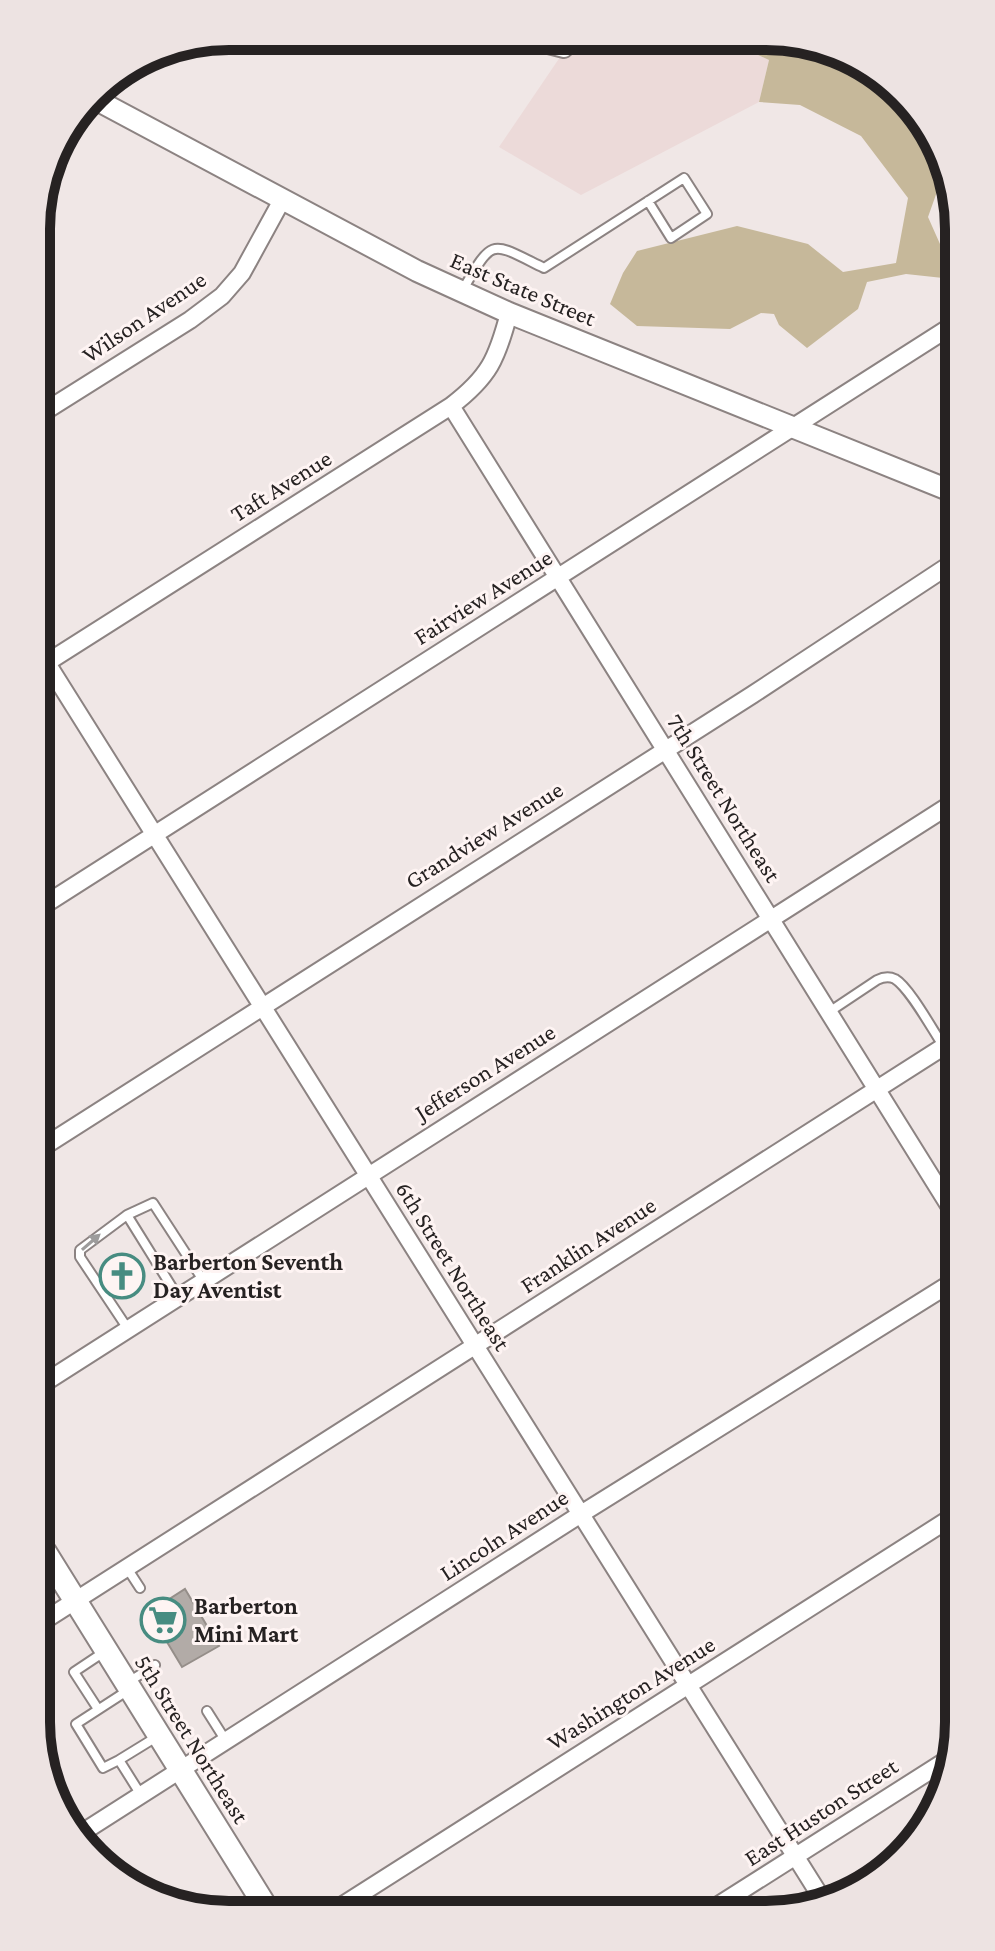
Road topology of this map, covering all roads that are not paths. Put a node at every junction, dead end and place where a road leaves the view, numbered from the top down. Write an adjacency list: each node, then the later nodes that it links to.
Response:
1 (107, 98): 2 (street, East State Street)
2 (282, 200): 4 (street, East State Street); 8 (street, Wilson Avenue)
3 (648, 201): 3 (lane); 4 (lane)
4 (461, 291): 5 (street, East State Street)
5 (509, 313): 7 (street, Taft Avenue); 9 (street, East State Street)
6 (945, 330): 9 (street, Fairview Avenue)
7 (451, 406): 12 (street, 7th Street Northeast); 13 (street, Taft Avenue)
8 (50, 408)
9 (794, 429): 10 (street, East State Street); 12 (street, Fairview Avenue)
10 (945, 489)
11 (945, 568): 15 (street, Grandview Avenue)
12 (558, 578): 15 (street, 7th Street Northeast); 17 (street, Fairview Avenue)
13 (50, 656)
14 (50, 673): 17 (street, 6th Street Northeast)
15 (665, 749): 19 (street, 7th Street Northeast); 20 (street, Grandview Avenue)
16 (945, 808): 19 (street, Jefferson Avenue)
17 (155, 835): 18 (street, Fairview Avenue); 20 (street, 6th Street Northeast)
18 (50, 901)
19 (771, 920): 21 (street, 7th Street Northeast); 26 (street, Jefferson Avenue)
20 (262, 1005): 25 (street, Grandview Avenue); 26 (street, 6th Street Northeast)
21 (829, 1012): 22 (lane); 24 (street, 7th Street Northeast)
22 (945, 1039)
23 (945, 1046): 24 (street, Franklin Avenue)
24 (877, 1089): 27 (street, 7th Street Northeast); 33 (street, Franklin Avenue)
25 (50, 1142)
26 (368, 1175): 29 (street, Jefferson Avenue); 33 (street, 6th Street Northeast)
27 (945, 1199)
28 (127, 1215): 29 (lane); 31 (lane); 32 (lane, one-way to 28)
29 (203, 1280): 31 (street, Jefferson Avenue)
30 (945, 1287): 35 (street, Lincoln Avenue)
31 (178, 1297): 32 (street, Jefferson Avenue)
32 (128, 1329): 34 (street, Jefferson Avenue)
33 (475, 1346): 35 (street, 6th Street Northeast); 38 (street, Franklin Avenue)
34 (50, 1379)
35 (581, 1514): 44 (street, 6th Street Northeast); 49 (street, Lincoln Avenue)
36 (945, 1522): 44 (street, Washington Avenue)
37 (50, 1560): 40 (main road, 5th Street Northeast)
38 (127, 1568): 39 (lane); 40 (street, Franklin Avenue)
39 (140, 1588)
40 (76, 1601): 41 (street, Franklin Avenue); 42 (main road, 5th Street Northeast)
41 (50, 1617)
42 (106, 1651): 45 (main road, 5th Street Northeast); 46 (lane)
43 (155, 1665): 45 (lane)
44 (688, 1685): 55 (street, 6th Street Northeast); 58 (street, Washington Avenue)
45 (128, 1686): 46 (lane); 48 (main road, 5th Street Northeast)
46 (98, 1709): 50 (lane)
47 (207, 1711): 49 (lane)
48 (159, 1736): 50 (lane); 52 (main road, 5th Street Northeast)
49 (226, 1742): 52 (street, Lincoln Avenue)
50 (119, 1760): 53 (lane)
51 (940, 1764): 55 (street, East Huston Street)
52 (181, 1771): 53 (street, Lincoln Avenue); 57 (main road, 5th Street Northeast)
53 (142, 1796): 54 (street, Lincoln Avenue)
54 (87, 1830)
55 (796, 1856): 56 (street, 6th Street Northeast); 59 (street, East Huston Street)
56 (819, 1893)
57 (262, 1901)
58 (349, 1901)
59 (725, 1901)

